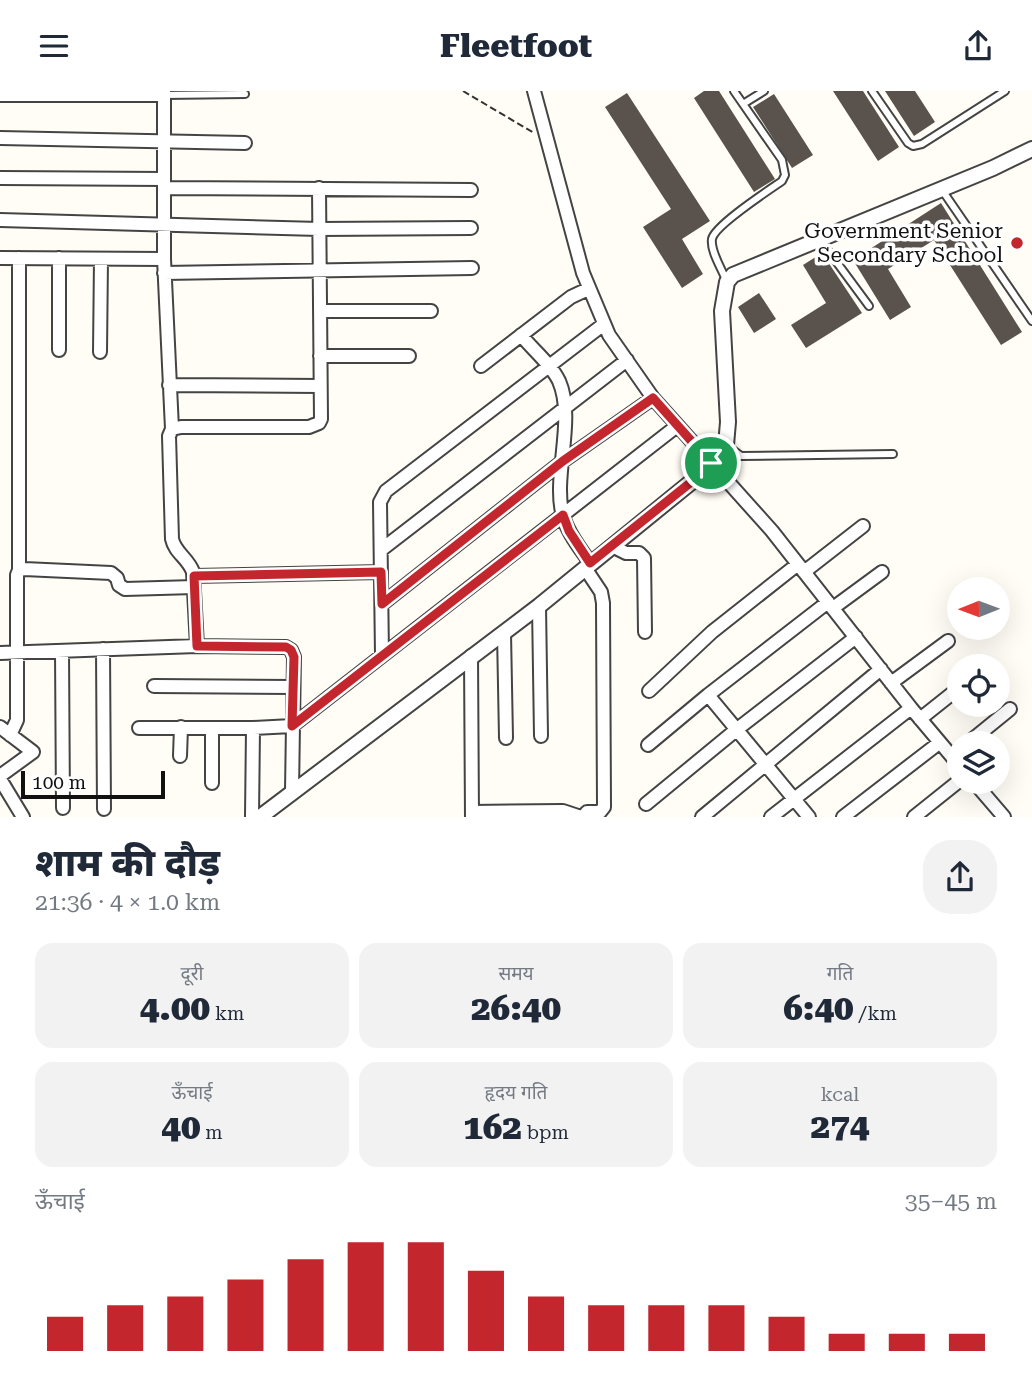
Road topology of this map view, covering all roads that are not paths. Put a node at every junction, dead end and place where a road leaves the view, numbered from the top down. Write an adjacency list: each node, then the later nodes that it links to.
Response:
1 (534, 91): 32 (street)
2 (734, 91): 9 (lane)
3 (764, 91): 9 (lane)
4 (872, 91): 5 (lane)
5 (1005, 91)
6 (164, 93): 7 (lane); 8 (street); 11 (street)
7 (245, 94)
8 (0, 96)
9 (743, 104): 31 (lane)
10 (0, 138): 11 (street)
11 (163, 141): 12 (street); 15 (street)
12 (245, 143)
13 (1032, 149): 18 (street)
14 (0, 178): 15 (street)
15 (164, 184): 16 (street); 20 (street)
16 (319, 188): 17 (street); 22 (street)
17 (471, 190)
18 (942, 190): 23 (street); 36 (lane)
19 (0, 220): 20 (street)
20 (164, 225): 22 (street); 28 (street)
21 (471, 228): 22 (street)
22 (319, 229): 30 (street)
23 (820, 239): 31 (street); 33 (lane)
24 (0, 258): 25 (street)
25 (19, 258): 26 (street); 62 (street)
26 (59, 258): 27 (street); 39 (street)
27 (101, 259): 28 (street); 40 (street)
28 (164, 266): 30 (street); 46 (street)
29 (472, 268): 30 (street)
30 (319, 269): 34 (street)
31 (727, 282): 52 (street)
32 (588, 289): 37 (street); 38 (street)
33 (869, 306)
34 (320, 311): 35 (street); 41 (street)
35 (431, 311)
36 (1032, 321)
37 (604, 324): 43 (street); 45 (street)
38 (521, 335): 44 (street); 45 (street)
39 (59, 350)
40 (100, 352)
41 (320, 356): 42 (street); 47 (street)
42 (409, 356)
43 (627, 360): 48 (street); 49 (street)
44 (481, 366)
45 (549, 367): 49 (street); 59 (street)
46 (169, 385): 47 (street); 51 (street)
47 (320, 386): 51 (street)
48 (653, 398): 50 (street); 54 (street)
49 (564, 407): 54 (street); 59 (street)
50 (677, 426): 55 (street); 56 (street)
51 (172, 429): 65 (street)
52 (726, 445): 53 (lane); 55 (street)
53 (893, 454)
54 (563, 461): 56 (street); 66 (street)
55 (711, 463): 58 (street); 61 (street)
56 (563, 515): 60 (street); 78 (street)
57 (863, 526): 61 (street)
58 (612, 546): 60 (street); 69 (street)
59 (381, 550): 63 (street)
60 (588, 566): 67 (street); 119 (street)
61 (801, 568): 68 (street); 84 (street)
62 (19, 570): 65 (street); 76 (street)
63 (381, 572): 65 (street); 66 (street)
64 (882, 572): 68 (street)
65 (194, 582): 73 (street)
66 (382, 604): 78 (street)
67 (539, 605): 70 (street); 98 (street)
68 (831, 605): 71 (street); 85 (street)
69 (645, 632)
70 (503, 633): 79 (street); 99 (street)
71 (856, 637): 80 (street); 95 (street)
72 (948, 641): 81 (street)
73 (197, 646): 74 (street); 83 (street)
74 (103, 649): 75 (street); 113 (street)
75 (62, 650): 76 (street); 112 (street)
76 (18, 652): 77 (street); 96 (street)
77 (0, 653)
78 (382, 655): 90 (street)
79 (471, 656): 108 (street); 115 (street)
80 (881, 669): 81 (street); 104 (street)
81 (891, 683): 87 (street)
82 (154, 686): 83 (street)
83 (293, 688): 90 (street)
84 (649, 691)
85 (708, 695): 95 (street); 101 (street)
86 (947, 698): 89 (street)
87 (911, 708): 89 (street); 110 (street)
88 (1000, 717): 97 (street)
89 (920, 719): 100 (street)
90 (292, 726): 94 (street); 108 (street)
91 (181, 727): 92 (street); 93 (street); 103 (street)
92 (139, 728)
93 (212, 729): 94 (street); 106 (street)
94 (253, 729): 117 (street)
95 (736, 730): 104 (street); 111 (street)
96 (5, 731): 105 (street)
97 (983, 731)
98 (541, 736)
99 (506, 738)
100 (939, 743): 102 (street); 123 (street)
101 (648, 745)
102 (947, 750)
103 (180, 756)
104 (765, 765): 110 (street); 120 (street)
105 (0, 777): 116 (street)
106 (212, 783)
107 (947, 791): 124 (street)
108 (292, 792): 114 (street)
109 (984, 794): 125 (street)
110 (794, 799): 121 (street); 122 (street)
111 (646, 804)
112 (63, 808)
113 (104, 809)
114 (279, 810): 118 (street)
115 (472, 814): 119 (street)
116 (23, 817)
117 (252, 817)
118 (260, 817)
119 (582, 817)
120 (702, 817)
121 (771, 817)
122 (809, 817)
123 (843, 817)
124 (914, 817)
125 (1004, 817)

